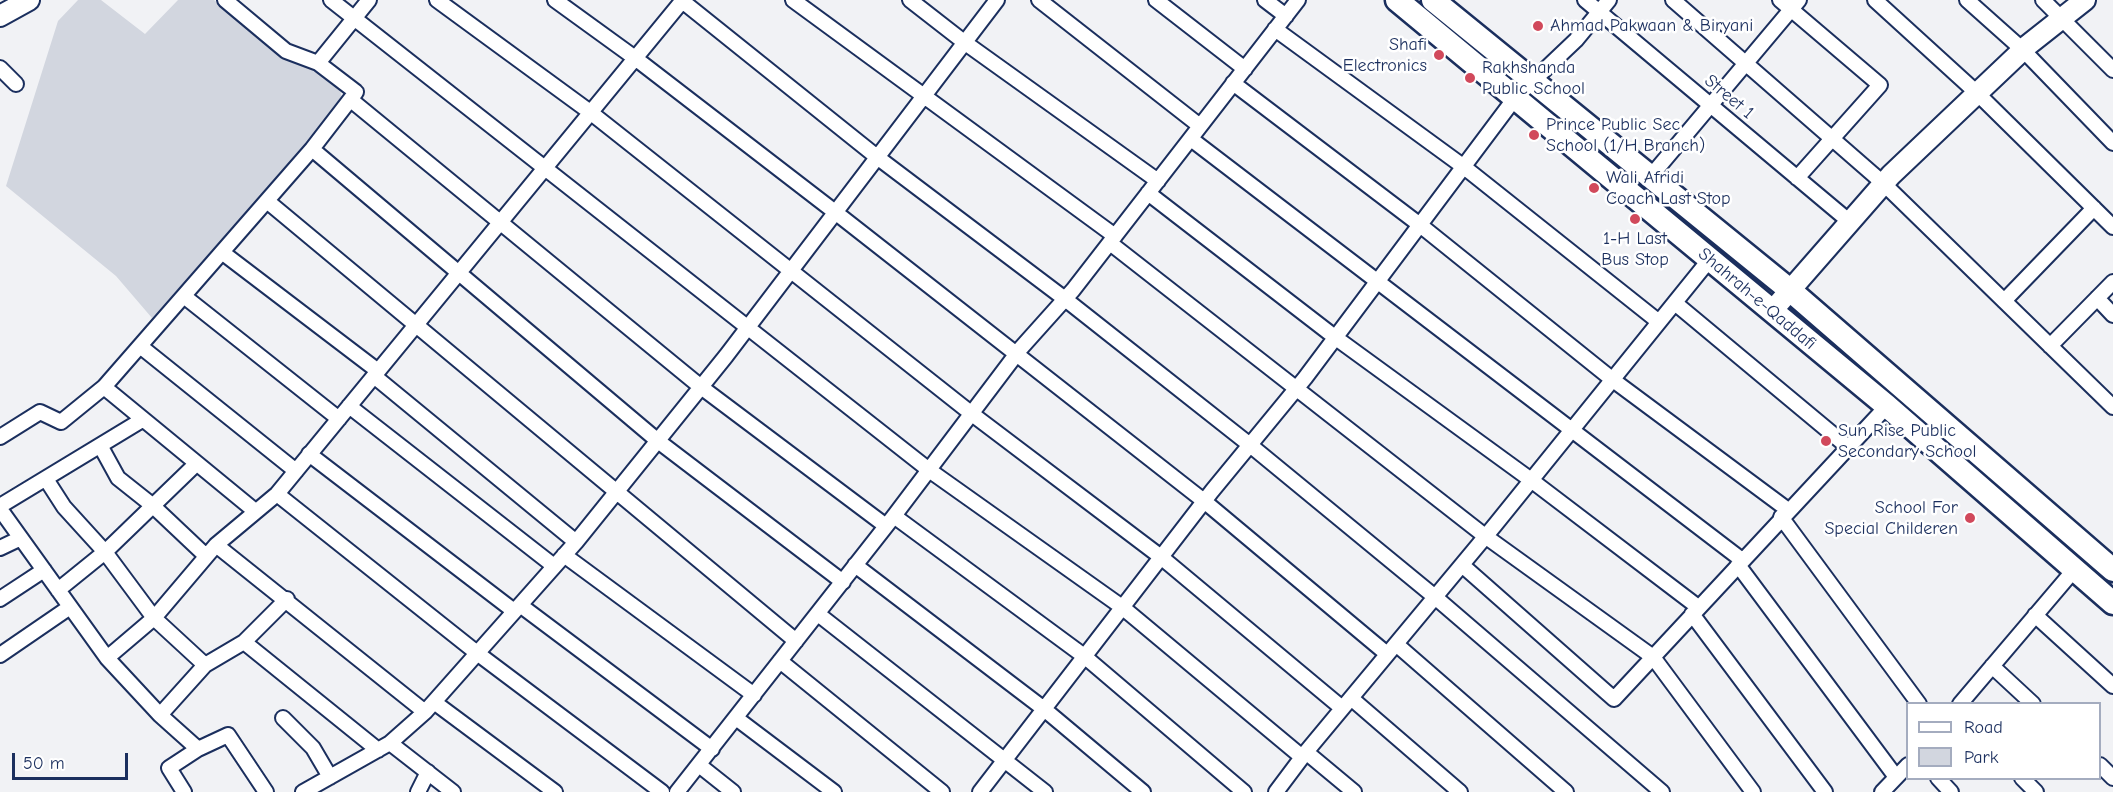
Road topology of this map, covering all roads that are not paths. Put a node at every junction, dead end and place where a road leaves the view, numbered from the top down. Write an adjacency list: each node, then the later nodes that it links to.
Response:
1 (29, 0): 27 (street)
2 (225, 0): 35 (street)
3 (331, 0): 29 (street)
4 (369, 0): 29 (street)
5 (437, 0): 48 (street)
6 (555, 0): 34 (street)
7 (682, 0): 34 (street); 54 (street)
8 (792, 0): 44 (street)
9 (910, 0): 32 (street)
10 (997, 0): 32 (street)
11 (1039, 0): 49 (street)
12 (1156, 0): 38 (street)
13 (1265, 0): 28 (street)
14 (1298, 0): 28 (street)
15 (1397, 0): 45 (main road, Shahrah-e-Qaddafi)
16 (1433, 0): 40 (main road, Shahrah-e-Qaddafi)
17 (1585, 0): 26 (street, Street 1)
18 (1609, 0): 26 (street)
19 (1673, 0): 36 (street)
20 (1780, 0): 25 (street)
21 (1875, 0): 43 (street)
22 (1967, 0): 33 (street)
23 (2043, 0): 30 (street)
24 (2085, 0): 30 (street)
25 (1795, 5): 36 (street); 51 (street)
26 (1599, 12): 40 (street); 47 (street, Street 1)
27 (0, 16)
28 (1286, 16): 31 (street)
29 (354, 18): 35 (street); 55 (street)
30 (2062, 18): 33 (street); 39 (street)
31 (1275, 29): 38 (street); 56 (street)
32 (964, 42): 44 (street); 59 (street)
33 (2023, 50): 43 (street); 52 (street)
34 (635, 58): 48 (street); 64 (street)
35 (318, 63): 46 (street)
36 (1746, 63): 47 (street); 51 (street)
37 (0, 68): 42 (street)
38 (1245, 69): 41 (street)
39 (2113, 70)
40 (1535, 81): 45 (street); 57 (main road, Shahrah-e-Qaddafi)
41 (1233, 83): 49 (street); 67 (street)
42 (16, 84)
43 (1977, 93): 60 (street); 63 (street)
44 (922, 97): 54 (street); 69 (street)
45 (1515, 98): 56 (street); 71 (main road, Shahrah-e-Qaddafi)
46 (351, 100): 53 (street); 65 (street)
47 (1711, 105): 57 (street); 58 (street, Street 1)
48 (590, 112): 55 (street); 72 (street)
49 (1200, 126): 50 (street)
50 (1191, 138): 59 (street); 74 (street)
51 (1833, 138): 58 (street); 60 (street)
52 (2113, 143)
53 (312, 149): 62 (street); 73 (street)
54 (877, 157): 64 (street); 79 (street)
55 (545, 167): 65 (street); 86 (street)
56 (1464, 167): 67 (street); 84 (street)
57 (1651, 176): 76 (main road, Shahrah-e-Qaddafi)
58 (1797, 178): 66 (street, Street 1)
59 (1158, 181): 61 (street)
60 (1883, 183): 66 (street); 80 (street)
61 (1148, 193): 69 (street); 87 (street)
62 (267, 201): 70 (street); 85 (street)
63 (2094, 208): 68 (street); 80 (street)
64 (835, 212): 72 (street); 90 (street)
65 (500, 222): 73 (street); 94 (street)
66 (1850, 222): 76 (street)
67 (1420, 225): 74 (street); 92 (street)
68 (2113, 227)
69 (1112, 239): 79 (street); 95 (street)
70 (223, 253): 77 (street); 91 (street)
71 (1710, 259): 81 (street); 82 (main road, Shahrah-e-Qaddafi)
72 (790, 272): 86 (street); 99 (street)
73 (458, 274): 85 (street); 104 (street)
74 (1379, 280): 87 (street); 102 (street)
75 (2113, 282): 78 (street)
76 (1791, 291): 82 (street); 137 (main road, Shahrah-e-Qaddafi)
77 (185, 297): 88 (street); 100 (street)
78 (2097, 298): 83 (street); 89 (street)
79 (1065, 299): 90 (street); 105 (street)
80 (2004, 301): 89 (street)
81 (1675, 303): 84 (street); 107 (street)
82 (1772, 311): 97 (main road, Shahrah-e-Qaddafi)
83 (2113, 315)
84 (1659, 322): 92 (street)
85 (416, 324): 91 (street); 114 (street)
86 (747, 328): 94 (street); 110 (street)
87 (1336, 338): 95 (street); 113 (street)
88 (140, 346): 93 (street); 111 (street)
89 (2050, 346): 98 (street)
90 (1017, 355): 99 (street); 116 (street)
91 (376, 373): 96 (street); 124 (street)
92 (1613, 380): 102 (street); 120 (street)
93 (104, 387): 101 (street); 103 (street)
94 (701, 387): 104 (street); 121 (street)
95 (1297, 388): 105 (street); 122 (street)
96 (349, 406): 100 (street); 133 (street)
97 (1887, 406): 107 (street); 136 (main road, Shahrah-e-Qaddafi)
98 (2113, 407)
99 (972, 414): 110 (street); 130 (street)
100 (339, 419): 108 (street)
101 (142, 420): 106 (street); 109 (street)
102 (1572, 430): 113 (street); 131 (street)
103 (0, 437)
104 (658, 441): 114 (street); 138 (street)
105 (1250, 445): 116 (street); 140 (street)
106 (101, 447): 112 (street); 117 (street)
107 (1848, 447): 120 (street)
108 (309, 454): 111 (street); 146 (street)
109 (195, 464): 117 (street); 119 (street)
110 (929, 470): 121 (street); 145 (street)
111 (296, 471): 115 (street)
112 (45, 479): 118 (street); 127 (street)
113 (1531, 480): 122 (street); 147 (street)
114 (616, 493): 124 (street); 151 (street)
115 (276, 494): 119 (street); 154 (street)
116 (1204, 501): 130 (street); 153 (street)
117 (152, 505): 127 (street); 129 (street)
118 (0, 508): 123 (street)
119 (255, 511): 125 (street)
120 (1785, 514): 131 (street); 164 (street)
121 (890, 521): 134 (street); 156 (street)
122 (1485, 536): 132 (street); 157 (street)
123 (21, 538): 126 (street); 135 (street)
124 (576, 542): 128 (street)
125 (216, 545): 129 (street); 142 (street)
126 (0, 548)
127 (105, 552): 139 (street); 150 (street)
128 (564, 555): 133 (street); 163 (street)
129 (206, 556): 150 (street)
130 (1161, 557): 145 (street); 167 (street)
131 (1740, 562): 147 (street); 183 (street)
132 (1462, 565): 140 (street); 157 (street)
133 (554, 566): 146 (street)
134 (855, 566): 138 (street); 169 (street)
135 (44, 570): 139 (street); 141 (street)
136 (2074, 570): 143 (main road, Shahrah-e-Qaddafi); 149 (street)
137 (2113, 570)
138 (843, 582): 148 (street)
139 (58, 590): 144 (street)
140 (1435, 597): 153 (street); 206 (street)
141 (0, 599)
142 (287, 599): 152 (street); 168 (street)
143 (2113, 603)
144 (70, 607): 155 (street); 158 (street)
145 (1122, 607): 156 (street); 176 (street)
146 (517, 608): 154 (street); 175 (street)
147 (1695, 611): 157 (street); 208 (street)
148 (818, 614): 151 (street); 177 (street)
149 (2035, 615): 161 (street); 162 (street)
150 (154, 618): 158 (street); 160 (street)
151 (796, 641): 159 (street)
152 (244, 642): 160 (street); 173 (street)
153 (1392, 649): 167 (street); 205 (street)
154 (477, 652): 168 (street); 193 (street)
155 (0, 655)
156 (1084, 656): 169 (street); 201 (street)
157 (1653, 657): 207 (street)
158 (107, 658): 170 (street)
159 (780, 661): 163 (street); 197 (street)
160 (205, 665): 170 (street)
161 (1992, 666): 165 (street); 166 (street)
162 (2113, 686)
163 (754, 695): 172 (street)
164 (1918, 702)
165 (1962, 702)
166 (2031, 702)
167 (1347, 703): 176 (street); 204 (street)
168 (429, 707): 173 (street); 192 (street)
169 (1044, 709): 177 (street); 200 (street)
170 (160, 714): 174 (street)
171 (283, 718): 182 (street)
172 (736, 718): 175 (street); 196 (street)
173 (384, 746): 181 (street); 182 (street)
174 (198, 749): 187 (street); 188 (street)
175 (711, 749): 178 (street)
176 (1304, 754): 202 (street); 203 (street)
177 (1005, 759): 198 (street); 199 (street)
178 (699, 765): 194 (street); 195 (street)
179 (2101, 766): 184 (street)
180 (1906, 767): 183 (street)
181 (428, 772): 190 (street); 191 (street)
182 (330, 777): 189 (street)
183 (1896, 777): 209 (street)
184 (2113, 778)
185 (1940, 780): 210 (street)
186 (2024, 780): 211 (street)
187 (184, 792)
188 (266, 792)
189 (303, 792)
190 (418, 792)
191 (453, 792)
192 (555, 792)
193 (662, 792)
194 (677, 792)
195 (733, 792)
196 (834, 792)
197 (942, 792)
198 (981, 792)
199 (1045, 792)
200 (1143, 792)
201 (1244, 792)
202 (1276, 792)
203 (1354, 792)
204 (1460, 792)
205 (1566, 792)
206 (1662, 792)
207 (1753, 792)
208 (1825, 792)
209 (1881, 792)
210 (1951, 792)
211 (2036, 792)

